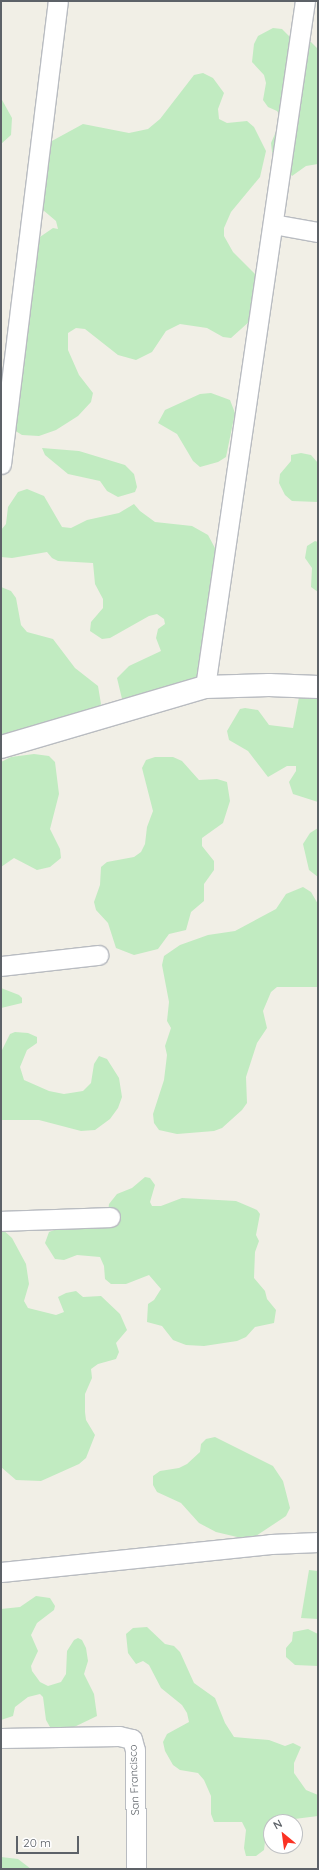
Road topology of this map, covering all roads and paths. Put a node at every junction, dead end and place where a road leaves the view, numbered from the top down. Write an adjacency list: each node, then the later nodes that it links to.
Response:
1 (58, 1): 5 (street)
2 (306, 1): 3 (street)
3 (273, 224): 4 (street); 6 (street)
4 (318, 232)
5 (1, 464)
6 (205, 687): 7 (street); 8 (street)
7 (318, 687)
8 (1, 747)
9 (98, 955): 10 (street)
10 (1, 966)
11 (110, 1217): 12 (street)
12 (1, 1221)
13 (318, 1542): 14 (street)
14 (1, 1572)
15 (1, 1738): 16 (street, San Francisco)
16 (136, 1869)

